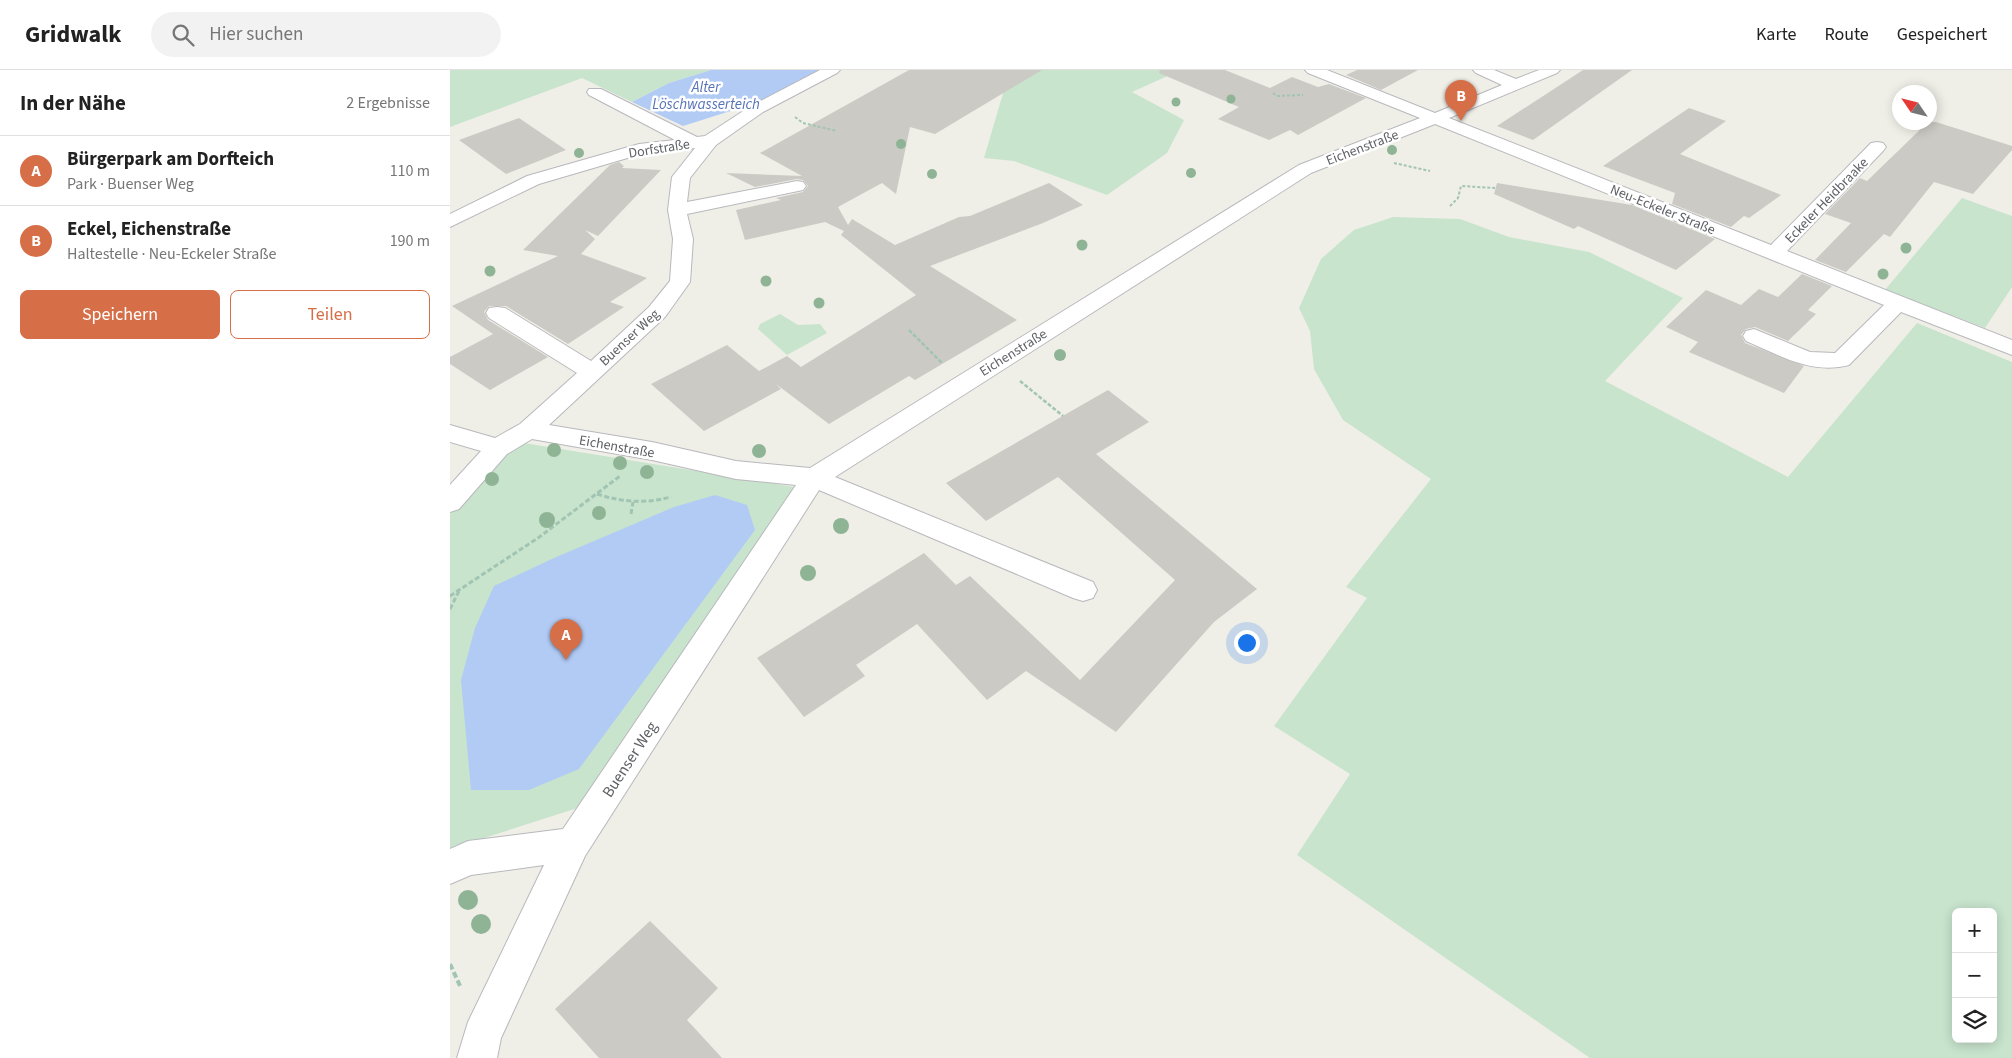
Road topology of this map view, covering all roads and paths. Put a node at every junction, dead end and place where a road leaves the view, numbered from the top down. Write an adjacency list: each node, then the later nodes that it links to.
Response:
1 (832, 70): 12 (street, Dorfstraße)
2 (1313, 70): 10 (street, Neu-Eckeler Straße)
3 (1480, 70): 5 (street)
4 (1552, 70): 5 (street, Eichenstraße)
5 (1516, 85): 10 (street, Eichenstraße)
6 (595, 92): 12 (street)
7 (1273, 94): 8 (path)
8 (1303, 95)
9 (794, 115): 11 (path)
10 (1436, 118): 19 (street, Neu-Eckeler Straße); 25 (street, Eichenstraße)
11 (837, 131)
12 (703, 142): 17 (street, Buenser Weg); 18 (street, Dorfstraße)
13 (1877, 147): 19 (street, Eckeler Heidbraake)
14 (797, 186): 17 (street)
15 (1495, 188): 16 (path)
16 (1450, 206)
17 (677, 210): 26 (street, Buenser Weg)
18 (450, 220)
19 (1774, 254): 20 (street, Neu-Eckeler Straße)
20 (1898, 303): 23 (street); 24 (street, Neu-Eckeler Straße)
21 (497, 313): 26 (street)
22 (909, 330): 27 (path)
23 (1754, 336)
24 (2012, 348)
25 (996, 362): 27 (street, Eichenstraße); 28 (path)
26 (593, 372): 29 (street, Buenser Weg)
27 (965, 382): 33 (street, Eichenstraße)
28 (1063, 416)
29 (529, 430): 31 (street); 32 (street, Eichenstraße)
30 (450, 433): 31 (street)
31 (498, 448): 36 (street)
32 (652, 451): 33 (street, Eichenstraße); 34 (path)
33 (814, 478): 40 (street); 43 (street, Buenser Weg)
34 (597, 494): 37 (path); 39 (path)
35 (671, 498): 37 (path)
36 (450, 502)
37 (632, 502): 38 (path)
38 (631, 514)
39 (460, 589): 41 (path); 42 (path)
40 (1083, 590)
41 (450, 596)
42 (450, 608)
43 (574, 844): 44 (street); 45 (street, Buenser Weg)
44 (450, 867)
45 (477, 1058)

